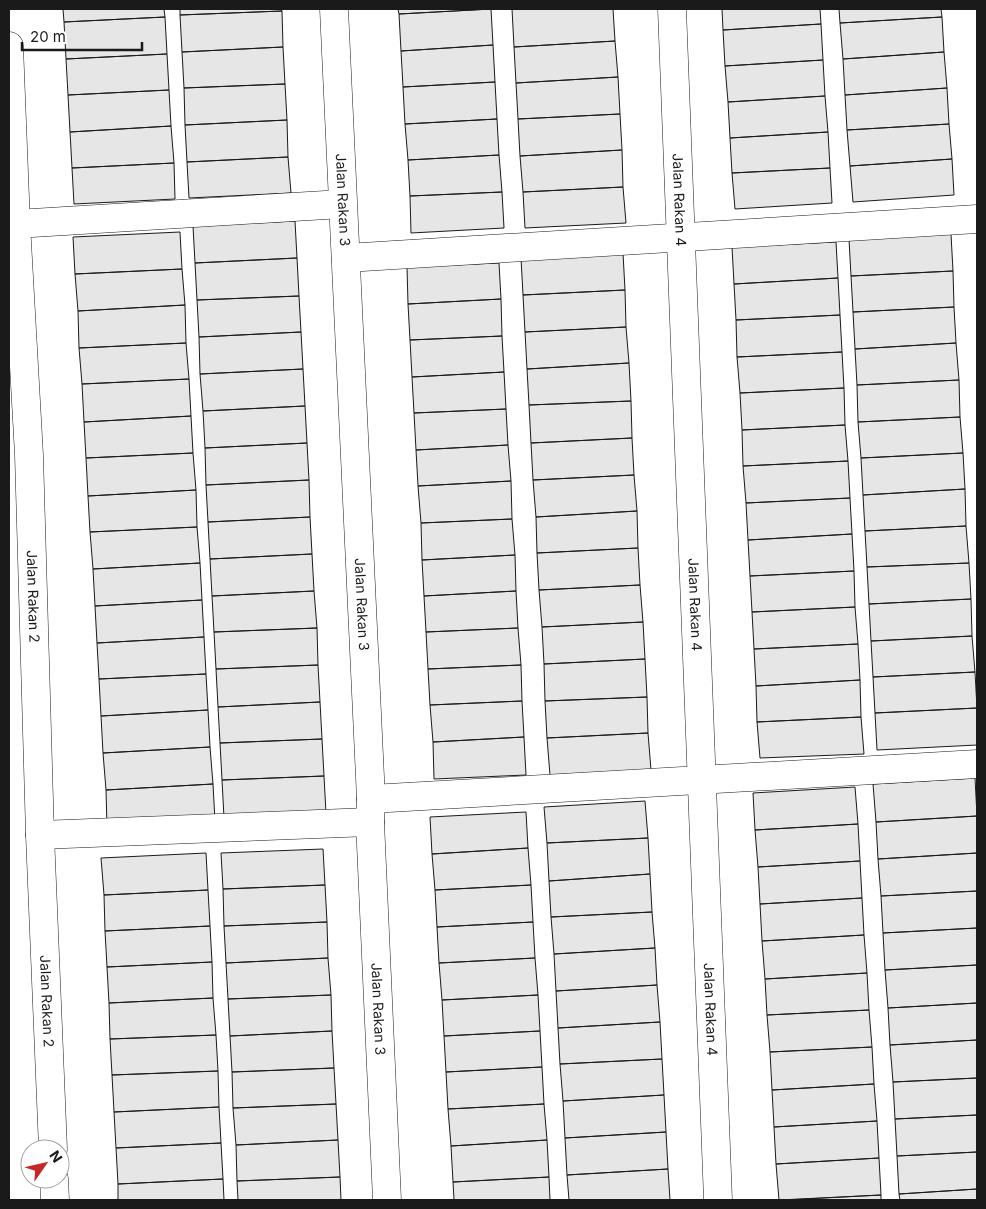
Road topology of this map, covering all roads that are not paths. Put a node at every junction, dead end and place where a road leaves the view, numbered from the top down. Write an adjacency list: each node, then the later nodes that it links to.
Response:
1 (334, 9): 5 (street, Jalan Rakan 3)
2 (672, 9): 8 (street, Jalan Rakan 4)
3 (9, 46): 4 (street, Jalan Rakan 2)
4 (11, 152): 7 (street, Jalan Rakan 2)
5 (342, 204): 7 (street); 9 (street, Jalan Rakan 3)
6 (977, 219): 8 (street)
7 (16, 224): 10 (street, Jalan Rakan 2)
8 (680, 237): 9 (street); 12 (street, Jalan Rakan 4)
9 (346, 258): 13 (street, Jalan Rakan 3)
10 (19, 454): 14 (street, Jalan Rakan 2)
11 (977, 764): 12 (street)
12 (702, 780): 13 (street); 17 (street, Jalan Rakan 4)
13 (370, 810): 14 (street); 16 (street, Jalan Rakan 3)
14 (40, 835): 15 (street, Jalan Rakan 2)
15 (53, 1139)
16 (387, 1200)
17 (718, 1200)

